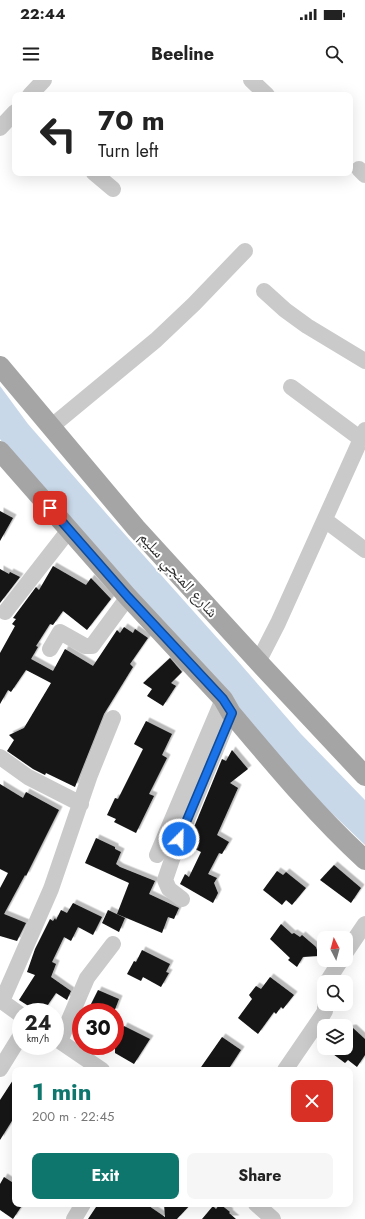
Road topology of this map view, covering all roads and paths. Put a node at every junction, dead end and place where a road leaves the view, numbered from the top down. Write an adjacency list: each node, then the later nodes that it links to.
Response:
1 (44, 80): 3 (street)
2 (250, 80): 4 (street)
3 (33, 92)
4 (264, 92)
5 (12, 115): 6 (street)
6 (0, 128)
7 (98, 176): 8 (street)
8 (113, 188)
9 (245, 251): 14 (street)
10 (264, 291): 11 (street)
11 (365, 361)
12 (0, 366): 14 (main road, شارع المنجي سليم)
13 (291, 387): 15 (street)
14 (52, 426): 23 (main road, شارع المنجي سليم)
15 (363, 435): 17 (street)
16 (0, 451): 18 (main road)
17 (325, 520): 19 (street); 23 (street)
18 (69, 530): 20 (main road); 21 (street)
19 (365, 550)
20 (128, 597): 22 (street); 24 (main road)
21 (5, 612)
22 (50, 649)
23 (258, 662): 27 (main road, شارع المنجي سليم)
24 (227, 706): 29 (street); 30 (main road); 31 (street)
25 (113, 718): 28 (street)
26 (0, 757): 28 (street)
27 (365, 776)
28 (81, 804): 35 (street)
29 (157, 855)
30 (365, 860)
31 (182, 899)
32 (365, 924): 33 (street)
33 (353, 942)
34 (113, 944): 38 (street)
35 (1, 1001): 36 (street)
36 (12, 1009)
37 (325, 1011): 42 (street)
38 (64, 1026)
39 (64, 1045): 41 (street)
40 (12, 1050): 43 (street)
41 (98, 1067)
42 (287, 1067)
43 (0, 1069)
44 (81, 1207): 46 (street)
45 (259, 1207): 47 (street)
46 (74, 1219)
47 (273, 1219)

